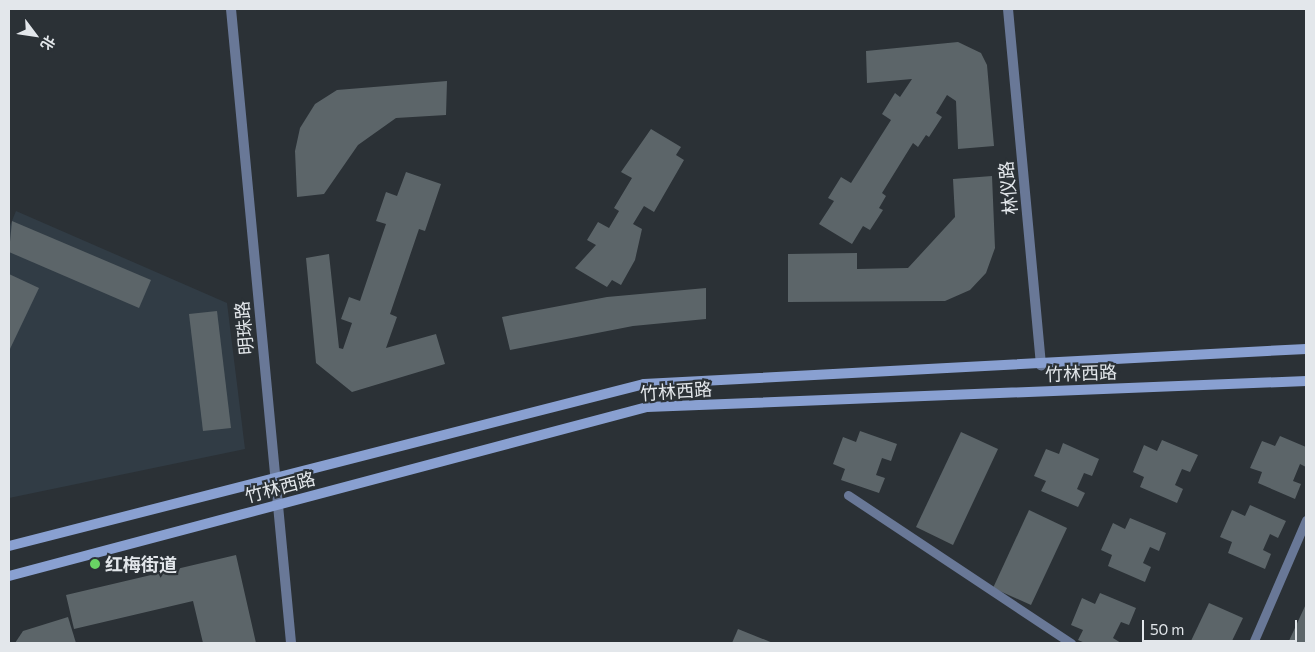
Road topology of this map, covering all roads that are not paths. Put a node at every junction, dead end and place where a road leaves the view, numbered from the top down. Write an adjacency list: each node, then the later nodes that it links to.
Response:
1 (230, 9): 6 (street, 明珠路)
2 (1008, 9): 4 (street, 林仪路)
3 (1306, 349): 4 (main road, 竹林西路)
4 (1041, 364): 6 (main road, 竹林西路)
5 (1306, 381): 8 (main road, 竹林西路)
6 (274, 478): 8 (street, 明珠路); 11 (main road, 竹林西路)
7 (848, 495): 15 (lane)
8 (276, 505): 13 (main road, 竹林西路); 14 (street, 明珠路)
9 (1306, 520): 16 (lane)
10 (9, 541): 11 (main road)
11 (25, 542): 12 (main road, 竹林西路)
12 (9, 546)
13 (9, 576)
14 (291, 643)
15 (1071, 643)
16 (1253, 643)

